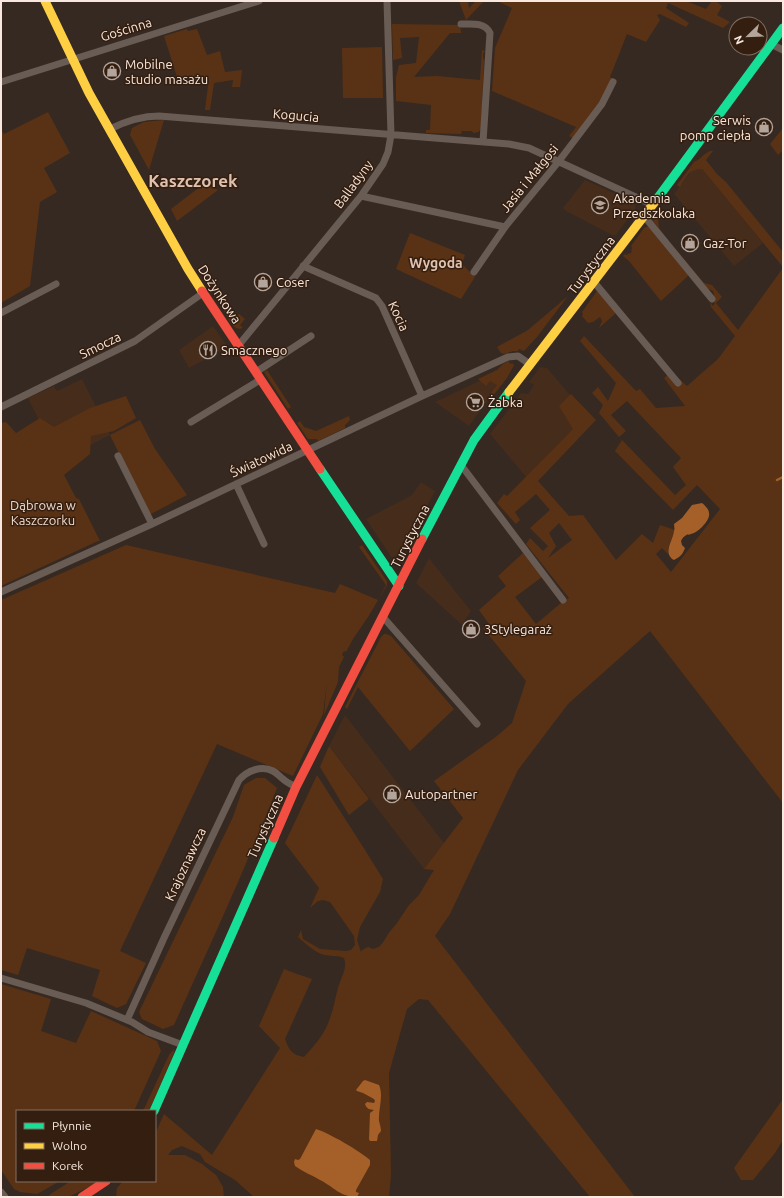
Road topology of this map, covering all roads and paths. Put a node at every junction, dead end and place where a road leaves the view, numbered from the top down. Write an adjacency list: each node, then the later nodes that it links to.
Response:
1 (45, 1): 8 (main road, Dożynkowa)
2 (260, 1): 8 (street, Gościnna)
3 (387, 1): 12 (street, Balladyny)
4 (461, 24): 13 (street)
5 (783, 28): 6 (main road, Turystyczna)
6 (771, 44): 7 (street); 16 (main road, Turystyczna)
7 (783, 50)
8 (72, 59): 9 (street, Gościnna); 11 (main road, Dożynkowa)
9 (1, 82)
10 (613, 82): 14 (street, Jasia i Małgosi)
11 (110, 129): 12 (street, Kogucia); 23 (main road, Dożynkowa)
12 (391, 135): 13 (street, Kogucia); 15 (street, Balladyny)
13 (483, 142): 14 (street, Kogucia)
14 (559, 161): 16 (street, Kogucia); 18 (street, Jasia i Małgosi)
15 (361, 196): 18 (street, Jasia i Małgosi); 19 (street, Balladyny)
16 (652, 205): 17 (main road, Turystyczna)
17 (644, 216): 21 (main road, Turystyczna); 24 (street)
18 (505, 227): 20 (street)
19 (303, 266): 27 (street, Balladyny); 31 (street, Kocia)
20 (474, 272)
21 (594, 282): 28 (main road, Turystyczna); 30 (street)
22 (56, 284): 25 (street)
23 (203, 293): 27 (main road, Dożynkowa); 32 (street, Smocza)
24 (712, 299)
25 (1, 313)
26 (311, 336): 29 (street)
27 (238, 346): 29 (main road, Dożynkowa)
28 (531, 365): 31 (street, Światowida); 36 (main road, Turystyczna)
29 (258, 376): 33 (street); 34 (main road, Dożynkowa)
30 (678, 382)
31 (422, 396): 34 (street, Światowida)
32 (1, 407)
33 (191, 422)
34 (307, 450): 37 (street, Światowida); 40 (main road, Dożynkowa)
35 (118, 456): 38 (street)
36 (460, 465): 40 (main road, Turystyczna); 42 (street)
37 (236, 484): 38 (street, Światowida); 39 (street)
38 (152, 524): 41 (street, Światowida)
39 (264, 544)
40 (399, 586): 43 (main road, Turystyczna)
41 (1, 592)
42 (564, 600)
43 (383, 617): 44 (street); 45 (main road, Turystyczna)
44 (476, 724)
45 (296, 787): 47 (street, Krajoznawcza); 48 (main road, Turystyczna)
46 (1, 978): 47 (street)
47 (127, 1020): 48 (street)
48 (183, 1045): 49 (main road, Turystyczna)
49 (154, 1110)
50 (105, 1182): 52 (main road)
51 (1, 1192): 53 (street)
52 (84, 1196): 54 (main road)
53 (5, 1197)
54 (76, 1197)

